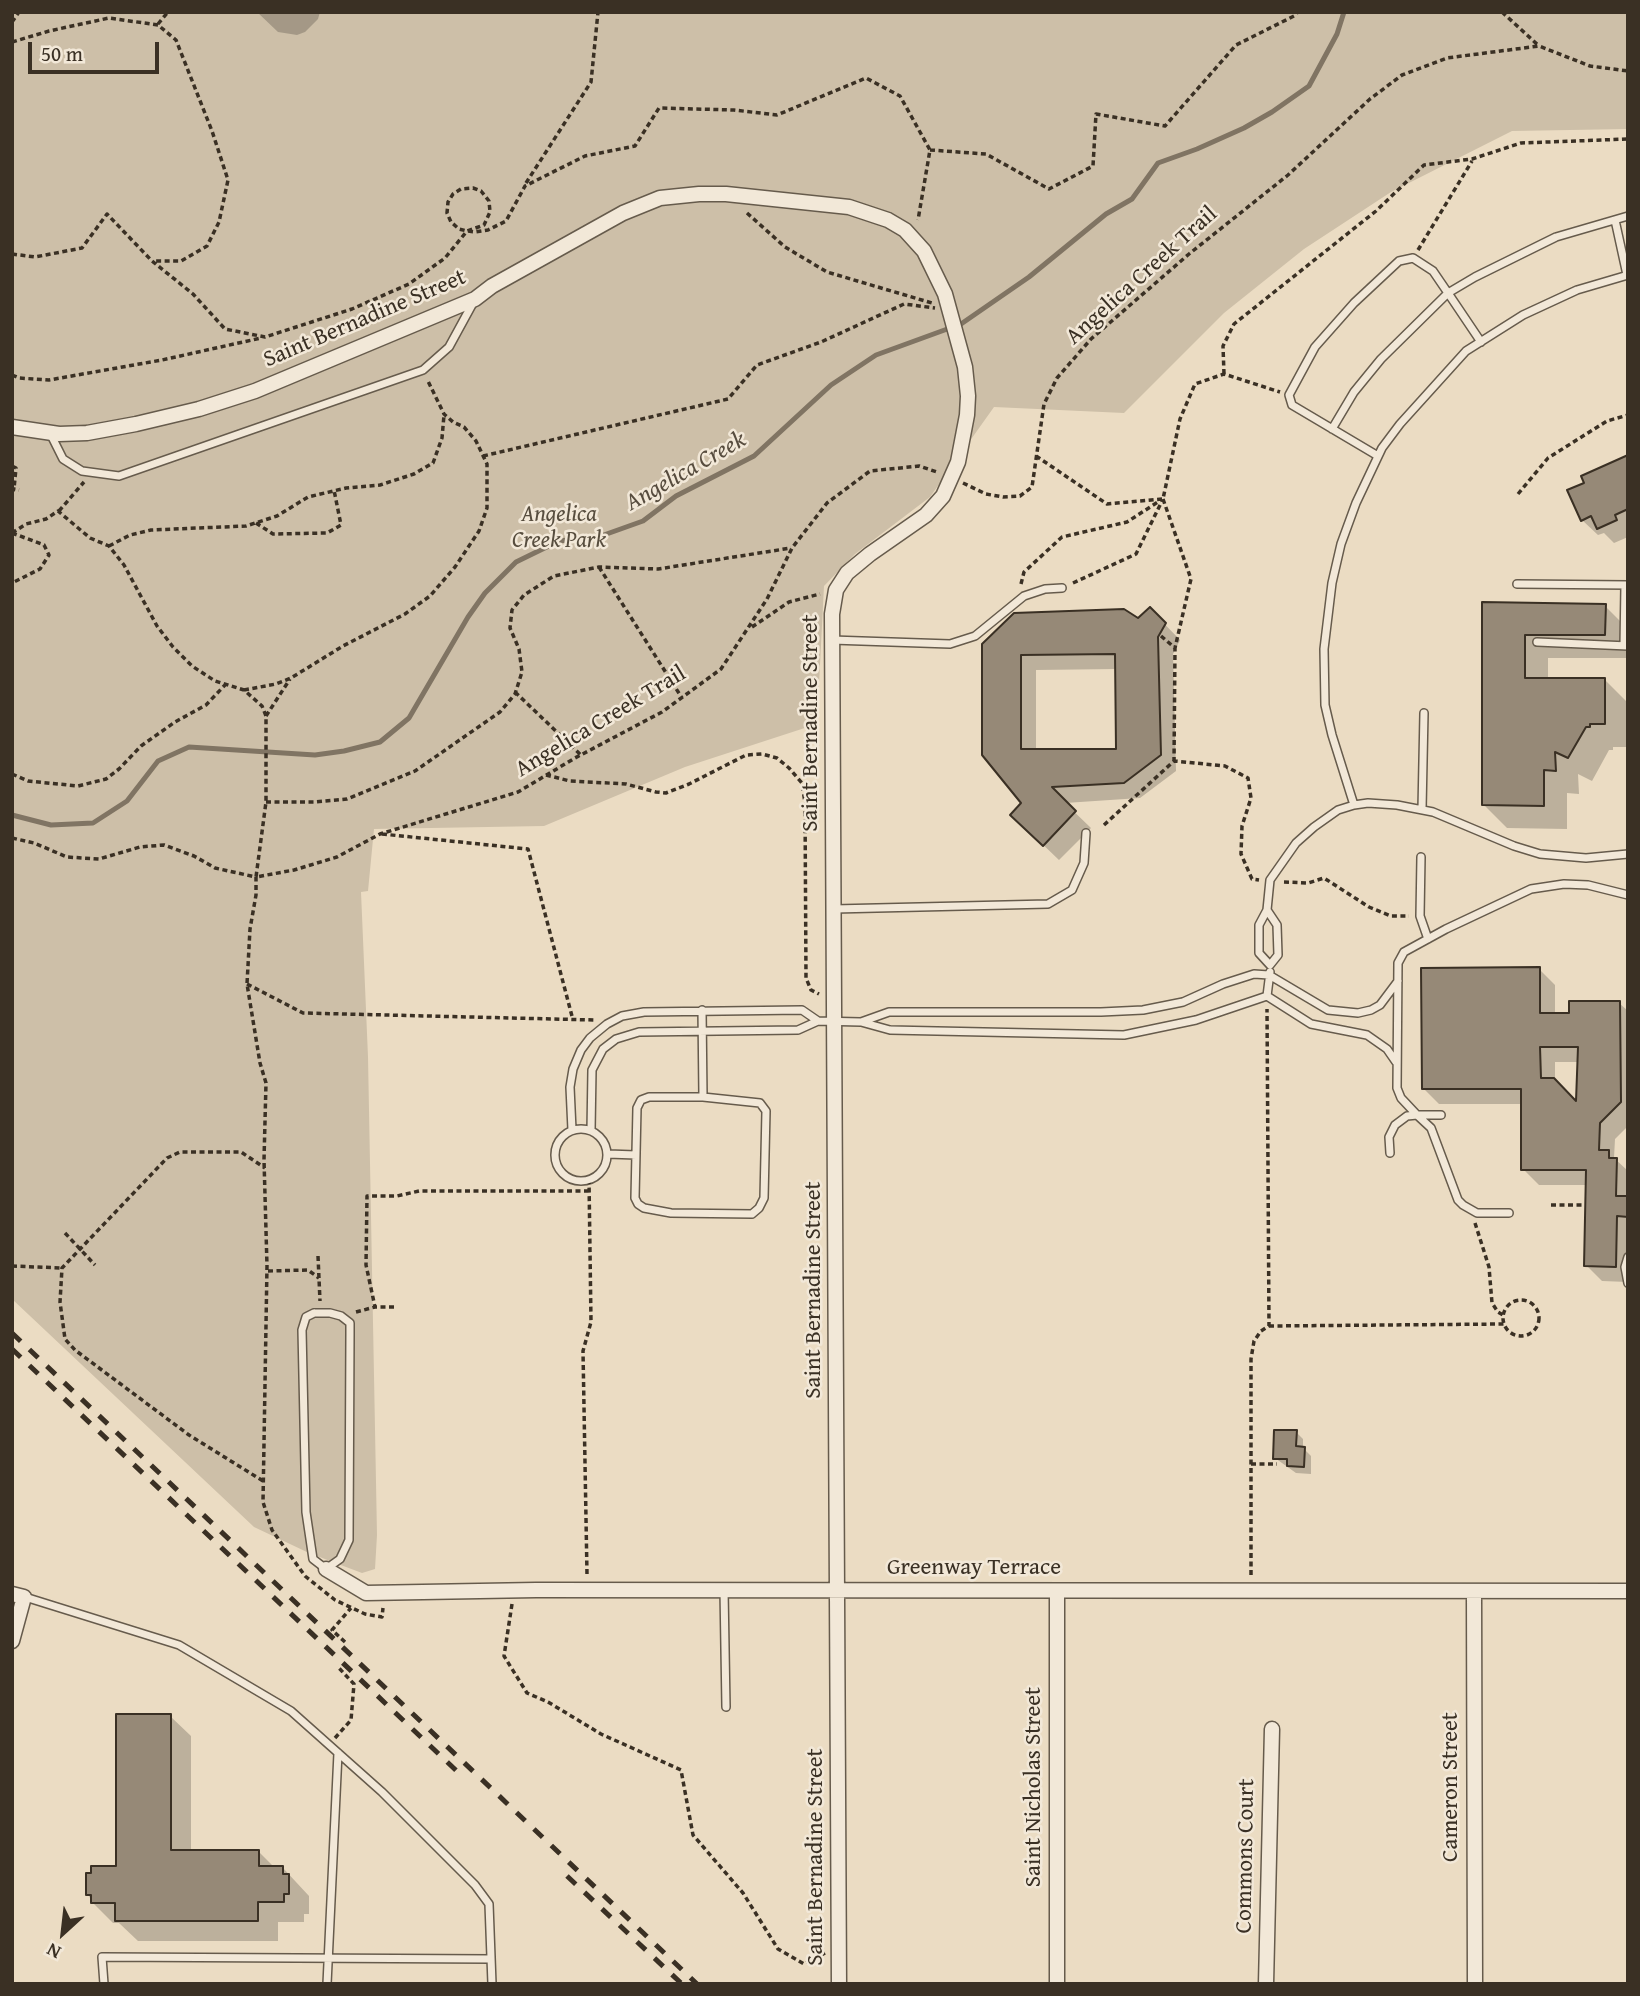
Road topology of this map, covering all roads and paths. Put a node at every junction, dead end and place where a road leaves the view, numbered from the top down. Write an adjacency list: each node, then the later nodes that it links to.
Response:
1 (19, 12): 6 (path)
2 (168, 12): 7 (path)
3 (598, 12): 14 (path)
4 (1297, 12): 12 (path)
5 (1502, 12): 9 (path)
6 (12, 22)
7 (158, 25): 8 (path); 22 (path)
8 (12, 42)
9 (1539, 46): 10 (path, Angelica Creek Trail); 39 (path, Angelica Creek Trail)
10 (1628, 71)
11 (1628, 139): 13 (path)
12 (930, 150): 14 (path); 19 (path)
13 (1472, 159): 21 (path); 30 (path)
14 (525, 186): 18 (path)
15 (746, 212): 26 (path)
16 (1628, 216): 17 (lane)
17 (1615, 220): 23 (lane); 24 (lane)
18 (467, 231): 18 (path); 27 (path)
19 (914, 239): 25 (street, Saint Bernadine Street); 26 (street, Saint Bernadine Street)
20 (12, 254): 22 (path)
21 (1413, 258): 24 (lane); 32 (lane)
22 (152, 261): 27 (path)
23 (1627, 275): 28 (lane)
24 (1448, 293): 28 (lane); 36 (lane)
25 (475, 299): 29 (lane); 37 (street, Saint Bernadine Street)
26 (948, 308): 38 (path); 43 (street, Saint Bernadine Street)
27 (264, 337): 31 (path)
28 (1481, 342): 40 (lane)
29 (423, 370): 33 (path); 42 (lane)
30 (1224, 374): 32 (path); 47 (path)
31 (12, 375)
32 (1289, 395): 36 (lane)
33 (444, 414): 38 (path); 45 (path)
34 (1628, 415): 46 (path)
35 (12, 427): 37 (street, Saint Bernadine Street)
36 (1332, 429): 40 (lane)
37 (50, 433): 42 (lane)
38 (483, 456): 66 (path)
39 (1036, 456): 43 (path, Angelica Creek Trail); 47 (path)
40 (1378, 456): 78 (lane)
41 (12, 466): 44 (path)
42 (92, 472): 48 (path)
43 (953, 477): 52 (path, Angelica Creek Trail); 58 (street, Saint Bernadine Street)
44 (15, 490)
45 (334, 490): 49 (path); 49 (path)
46 (1518, 494)
47 (1163, 499): 57 (path); 59 (path); 65 (path)
48 (58, 511): 50 (path); 51 (path)
49 (256, 523): 51 (path)
50 (12, 533): 54 (path)
51 (109, 546): 67 (path)
52 (792, 548): 53 (path); 60 (path, Angelica Creek Trail)
53 (599, 567): 69 (path); 70 (path)
54 (12, 583)
55 (1517, 584): 56 (lane)
56 (1626, 585): 64 (lane)
57 (1062, 588): 59 (lane)
58 (836, 590): 60 (path); 62 (street, Saint Bernadine Street)
59 (1016, 603): 62 (lane)
60 (748, 629): 70 (path, Angelica Creek Trail)
61 (1161, 636): 65 (path)
62 (832, 640): 89 (street, Saint Bernadine Street)
63 (1537, 642): 64 (lane)
64 (1626, 646)
65 (1175, 648): 74 (path)
66 (291, 678): 68 (path); 72 (path)
67 (225, 685): 68 (path); 75 (path)
68 (244, 690): 72 (path)
69 (515, 692): 73 (path); 77 (path)
70 (682, 698): 73 (path, Angelica Creek Trail)
71 (1424, 713): 79 (lane)
72 (266, 716): 77 (path)
73 (581, 755): 76 (path, Angelica Creek Trail)
74 (1174, 761): 80 (path); 87 (path)
75 (12, 774)
76 (546, 775): 82 (path, Angelica Creek Trail); 97 (path)
77 (266, 802): 86 (path)
78 (1354, 805): 79 (lane); 87 (lane)
79 (1422, 809): 84 (lane)
80 (1104, 825)
81 (1086, 833): 89 (lane)
82 (380, 834): 86 (path, Angelica Creek Trail); 101 (path)
83 (12, 838): 86 (path)
84 (1628, 854)
85 (1421, 858): 91 (lane)
86 (256, 877): 96 (path)
87 (1270, 880): 90 (lane); 91 (path)
88 (1628, 895): 92 (lane)
89 (834, 909): 97 (street, Saint Bernadine Street)
90 (1268, 910): 93 (lane); 93 (lane)
91 (1420, 916): 92 (lane)
92 (1428, 939): 95 (lane)
93 (1270, 965): 94 (lane)
94 (1269, 975): 98 (lane); 100 (lane); 105 (lane)
95 (1398, 981): 100 (lane); 110 (lane)
96 (247, 984): 101 (path); 119 (path)
97 (835, 993): 104 (street, Saint Bernadine Street)
98 (1267, 996): 105 (lane); 108 (lane); 140 (path)
99 (702, 1010): 102 (lane); 103 (lane); 107 (lane)
100 (1358, 1013): 108 (lane)
101 (573, 1020): 102 (path)
102 (613, 1020): 106 (lane)
103 (818, 1021): 104 (lane); 107 (lane)
104 (835, 1022): 105 (lane); 148 (street, Saint Bernadine Street)
105 (861, 1023)
106 (599, 1030): 109 (lane); 114 (lane)
107 (702, 1031): 109 (lane); 111 (lane)
108 (1358, 1032): 110 (lane)
109 (609, 1044): 115 (lane)
110 (1397, 1063): 112 (lane)
111 (703, 1097): 118 (lane); 118 (lane)
112 (1416, 1115): 113 (lane); 116 (lane); 124 (lane)
113 (1441, 1115)
114 (572, 1130): 115 (lane); 120 (lane)
115 (591, 1130): 117 (lane)
116 (1390, 1153)
117 (608, 1154): 118 (lane); 120 (lane)
118 (636, 1154)
119 (265, 1168): 127 (path); 133 (path)
120 (589, 1181): 121 (path)
121 (589, 1191): 136 (path); 145 (path)
122 (1550, 1205): 123 (path)
123 (1586, 1205)
124 (1476, 1212): 125 (lane); 138 (path)
125 (1509, 1213)
126 (65, 1233): 127 (path)
127 (80, 1250): 130 (path); 132 (path)
128 (318, 1256): 134 (path)
129 (1628, 1257): 135 (lane)
130 (95, 1265)
131 (12, 1266): 132 (path)
132 (62, 1268): 143 (path)
133 (267, 1271): 134 (path); 143 (path)
134 (319, 1278): 137 (path)
135 (1628, 1283)
136 (394, 1307)
137 (320, 1313): 144 (lane); 144 (lane)
138 (1503, 1315): 139 (path); 139 (path)
139 (1504, 1324): 140 (path)
140 (1269, 1326): 141 (path)
141 (1251, 1464): 142 (path); 150 (path)
142 (1277, 1464)
143 (263, 1480): 155 (path)
144 (326, 1569): 153 (street, Greenway Terrace)
145 (587, 1590): 146 (street, Greenway Terrace); 147 (street, Greenway Terrace)
146 (724, 1590): 148 (street, Greenway Terrace); 159 (lane)
147 (514, 1591): 153 (street, Greenway Terrace); 163 (path)
148 (839, 1591): 149 (street, Greenway Terrace); 163 (street, Saint Bernadine Street)
149 (1058, 1591): 150 (street, Greenway Terrace); 170 (street, Saint Nicholas Street)
150 (1251, 1591): 151 (street, Greenway Terrace)
151 (1474, 1591): 152 (street, Greenway Terrace); 172 (street, Cameron Street)
152 (1628, 1591)
153 (385, 1592): 155 (path)
154 (18, 1595): 156 (street); 161 (lane)
155 (351, 1608): 157 (path)
156 (12, 1641)
157 (345, 1642)
158 (338, 1667): 161 (path)
159 (726, 1707)
160 (1272, 1729): 171 (street, Commons Court)
161 (329, 1745): 162 (lane)
162 (338, 1753): 164 (lane); 165 (lane)
163 (839, 1946): 169 (street, Saint Bernadine Street)
164 (329, 1957): 165 (lane); 166 (lane); 167 (lane)
165 (491, 1959): 168 (lane)
166 (104, 1984)
167 (327, 1984)
168 (492, 1984)
169 (839, 1984)
170 (1057, 1984)
171 (1266, 1984)
172 (1475, 1984)

